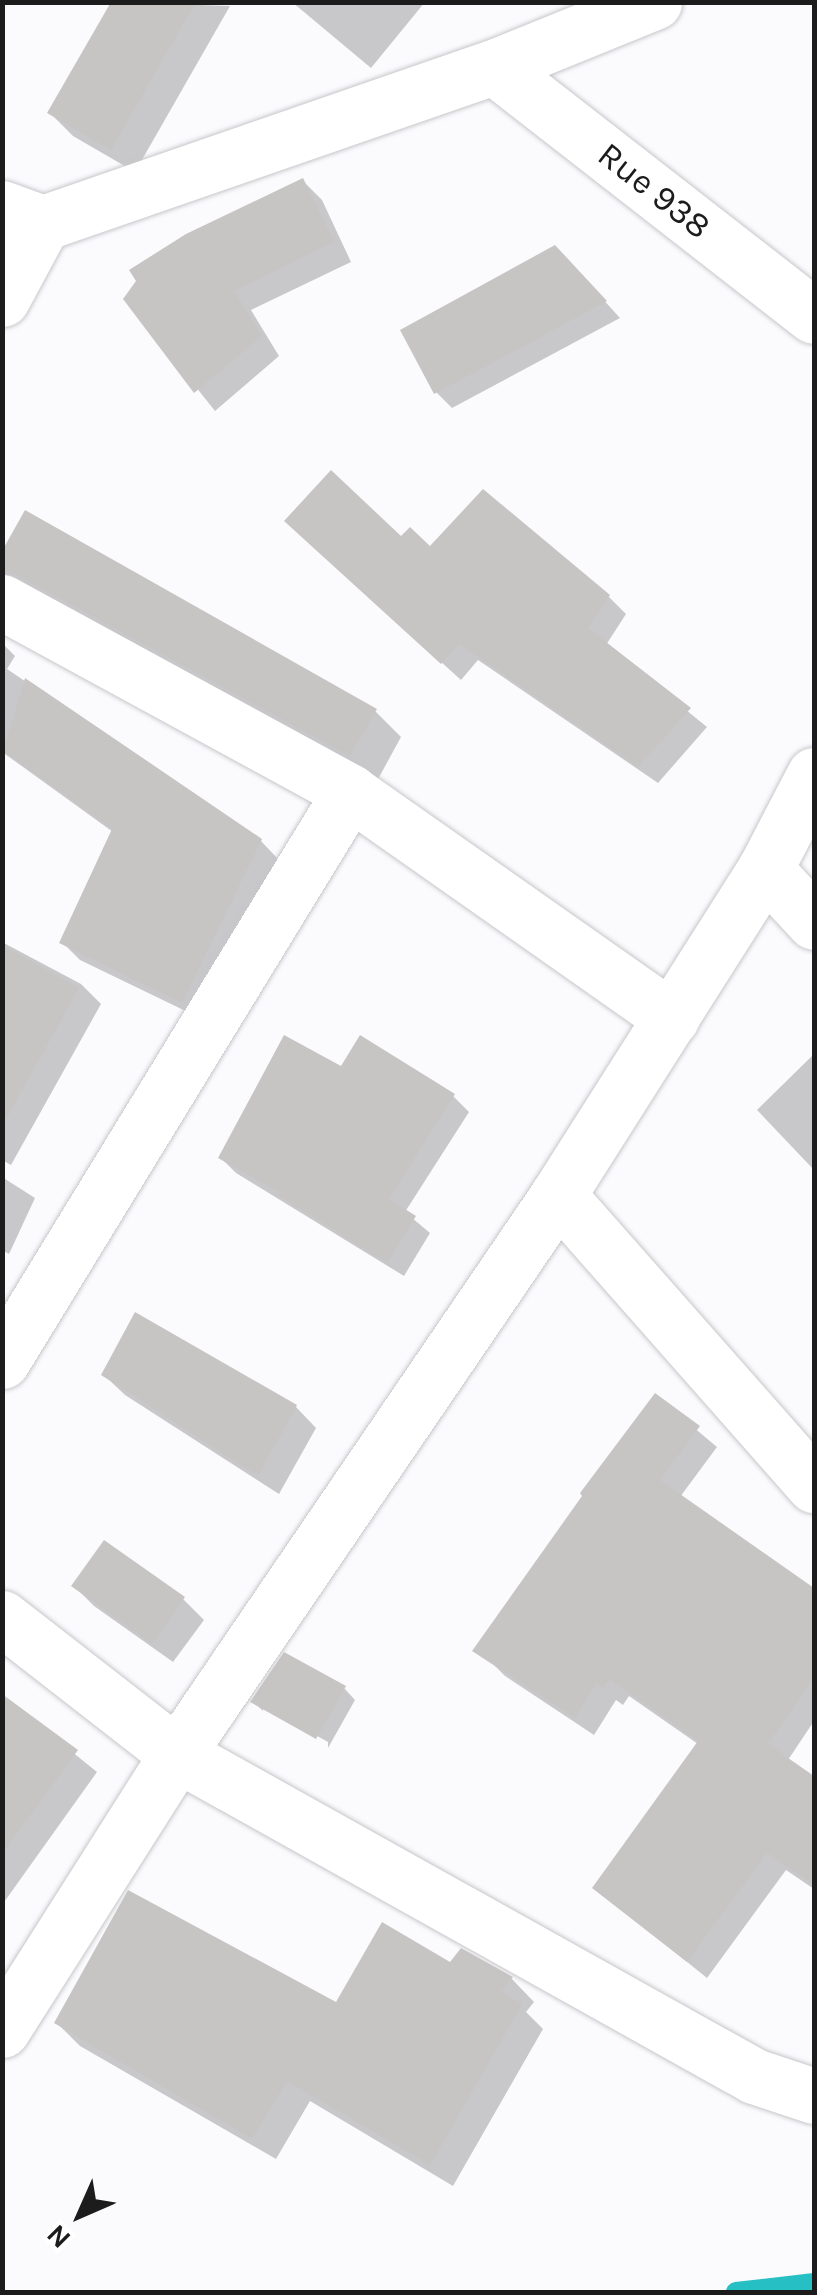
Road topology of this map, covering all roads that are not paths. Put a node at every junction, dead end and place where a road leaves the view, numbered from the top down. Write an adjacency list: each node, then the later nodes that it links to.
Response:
1 (654, 2): 2 (street)
2 (494, 67): 3 (street); 5 (street, Rue 938)
3 (23, 215): 4 (street)
4 (2, 300)
5 (814, 316)
6 (2, 602): 8 (street)
7 (814, 775): 9 (street)
8 (350, 792): 11 (street); 13 (street)
9 (765, 869): 10 (street); 11 (street)
10 (814, 922)
11 (671, 1018): 12 (street)
12 (558, 1194): 14 (street); 16 (street)
13 (2, 1361)
14 (814, 1485)
15 (2, 1618): 16 (street)
16 (177, 1754): 17 (street); 18 (street)
17 (3, 2026)
18 (814, 2096)

